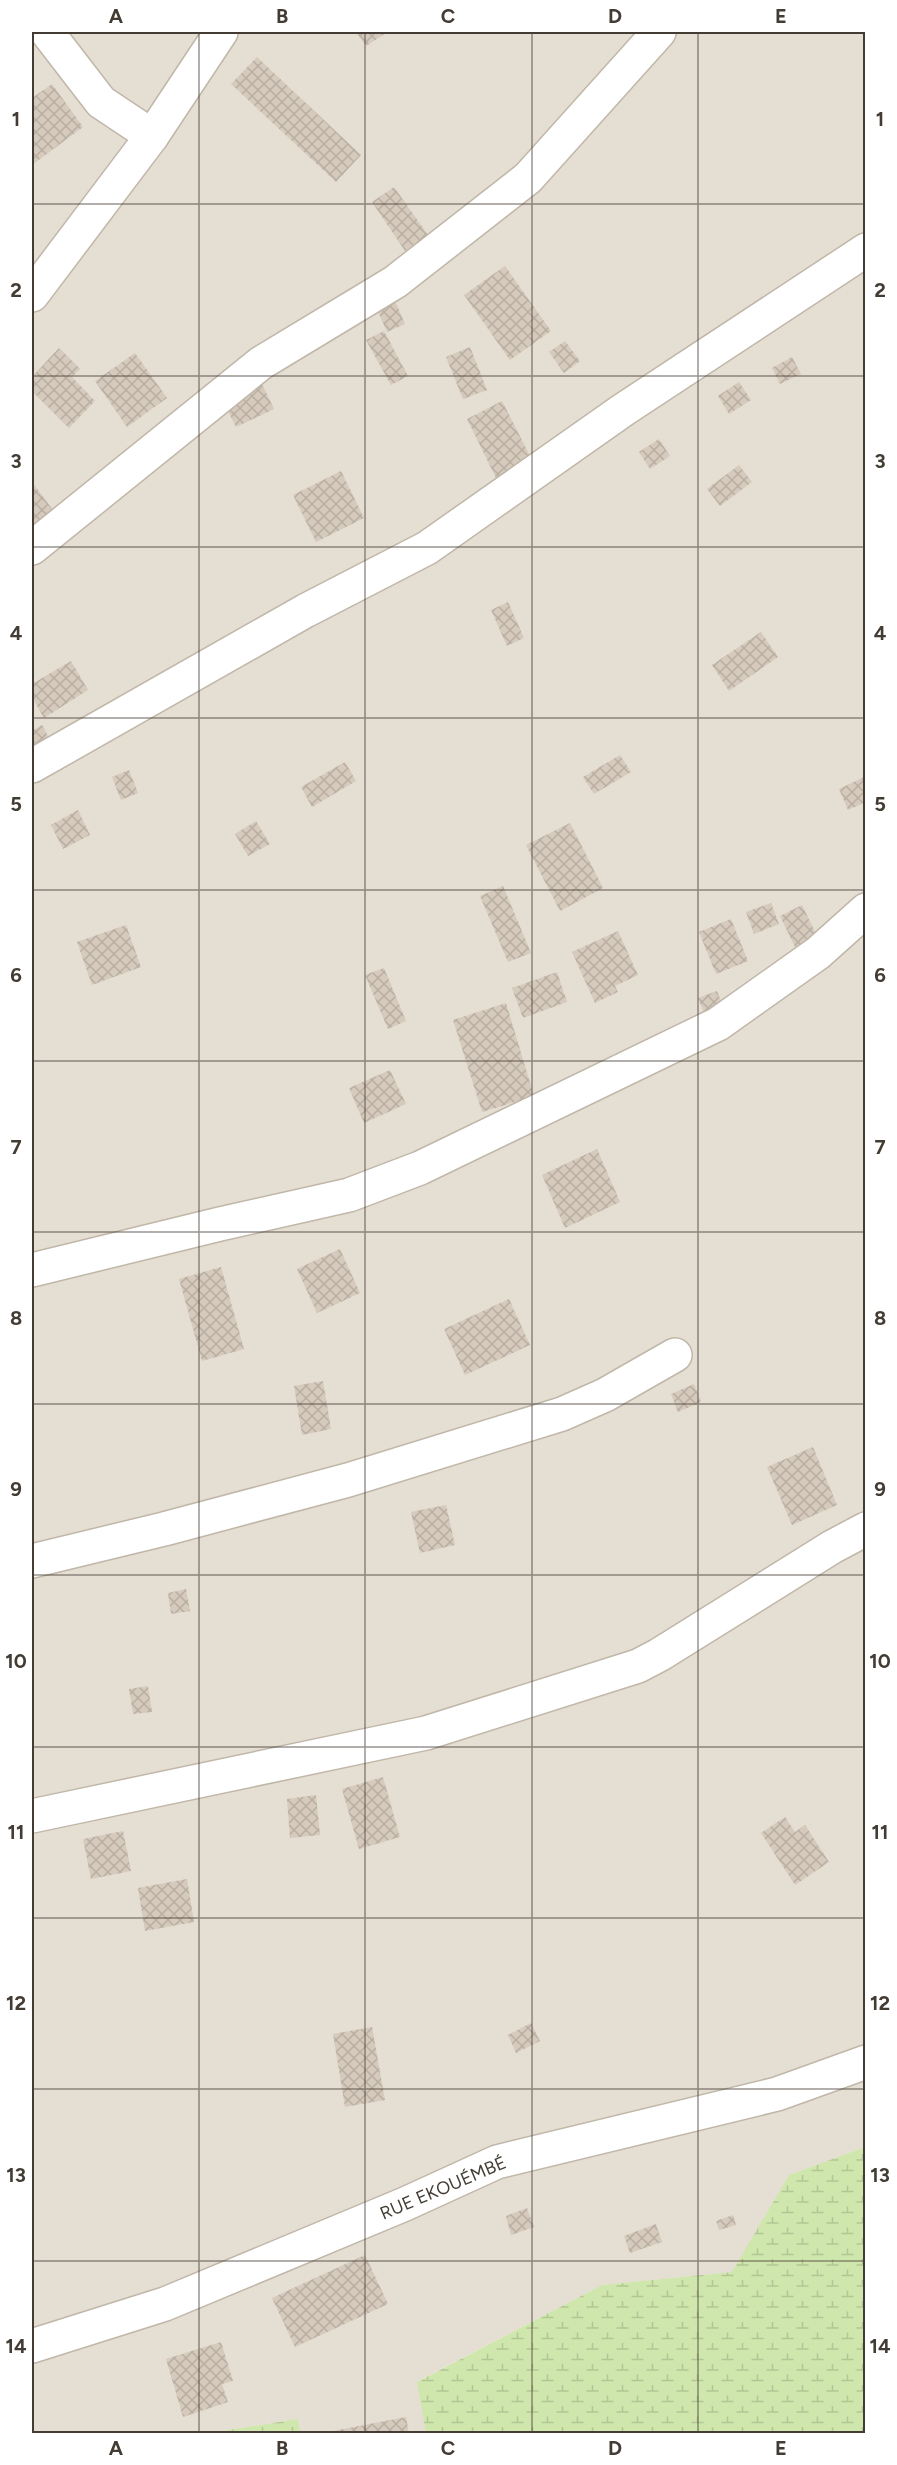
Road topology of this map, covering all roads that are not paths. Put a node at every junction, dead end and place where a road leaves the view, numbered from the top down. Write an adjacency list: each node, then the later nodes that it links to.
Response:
1 (47, 32): 4 (street)
2 (221, 32): 4 (street)
3 (659, 32): 7 (street)
4 (152, 136): 6 (street)
5 (866, 250): 8 (street)
6 (32, 295)
7 (32, 548)
8 (32, 766)
9 (866, 910): 10 (street)
10 (32, 1270)
11 (675, 1355): 13 (street)
12 (866, 1529): 14 (street)
13 (32, 1561)
14 (32, 1816)
15 (866, 2062): 16 (street, RUE EKOUÉMBÉ)
16 (32, 2346)

